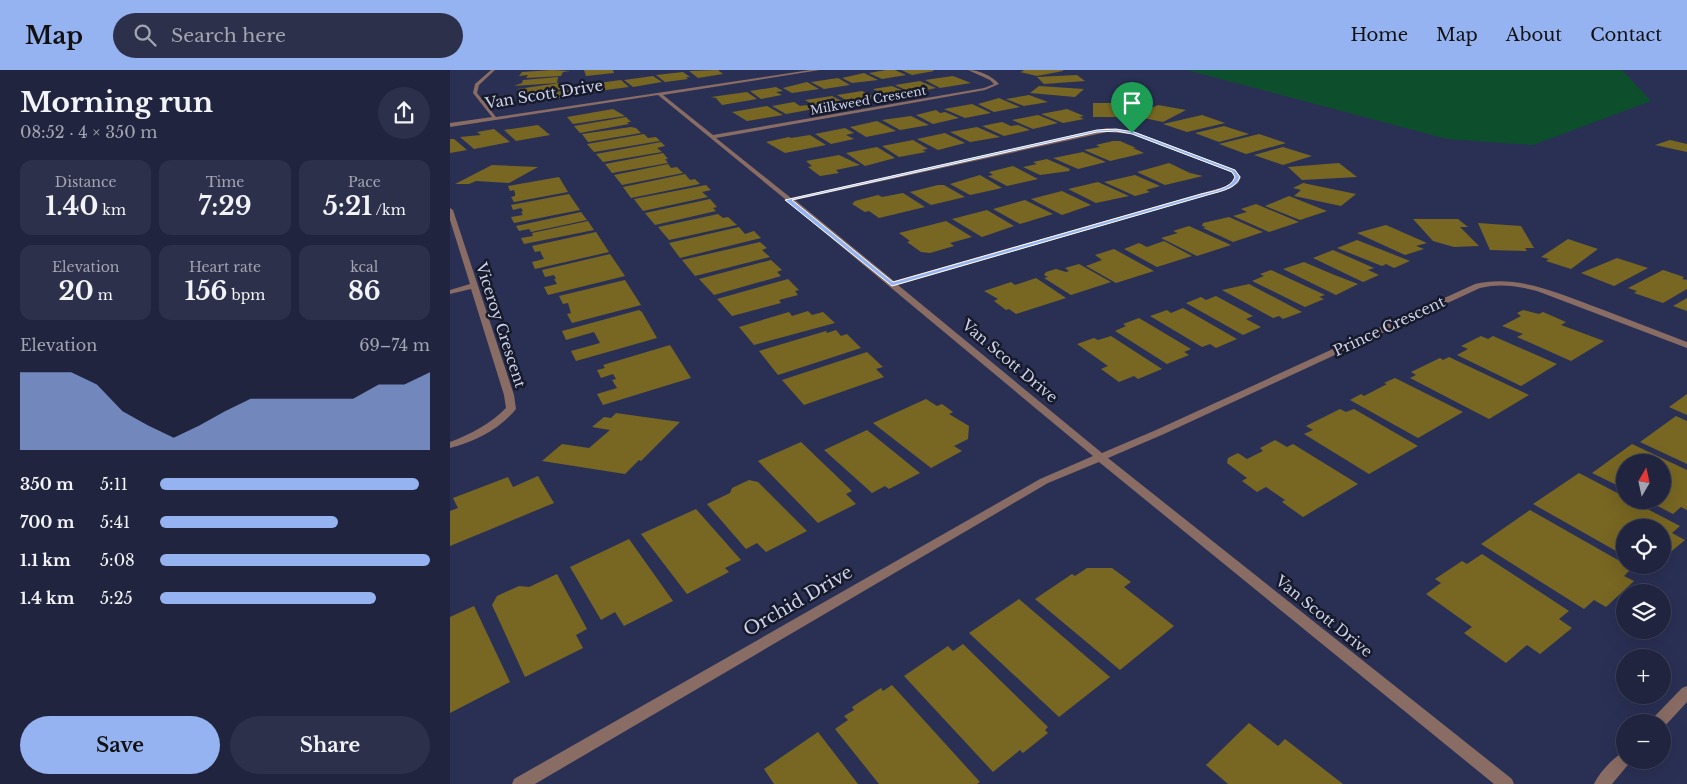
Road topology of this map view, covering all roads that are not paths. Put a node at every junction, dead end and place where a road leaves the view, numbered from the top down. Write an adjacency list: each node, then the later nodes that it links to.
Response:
1 (494, 70): 5 (street)
2 (818, 70): 4 (street)
3 (970, 70): 7 (street, Milkweed Crescent)
4 (658, 93): 5 (street, Van Scott Drive); 7 (street, Van Scott Drive)
5 (495, 118): 6 (street, Van Scott Drive)
6 (450, 125)
7 (711, 137): 8 (street, Van Scott Drive)
8 (788, 200): 10 (street, Van Scott Drive); 10 (street)
9 (450, 210): 11 (street, Viceroy Crescent)
10 (892, 284): 15 (street, Van Scott Drive)
11 (473, 286): 12 (street); 14 (street, Viceroy Crescent)
12 (450, 292)
13 (1687, 346): 15 (street, Prince Crescent)
14 (450, 445)
15 (1099, 456): 19 (street, Orchid Drive); 20 (street, Van Scott Drive)
16 (1687, 692): 17 (street)
17 (1666, 714)
18 (1616, 769): 21 (street)
19 (520, 784)
20 (1506, 784)
21 (1602, 784)

